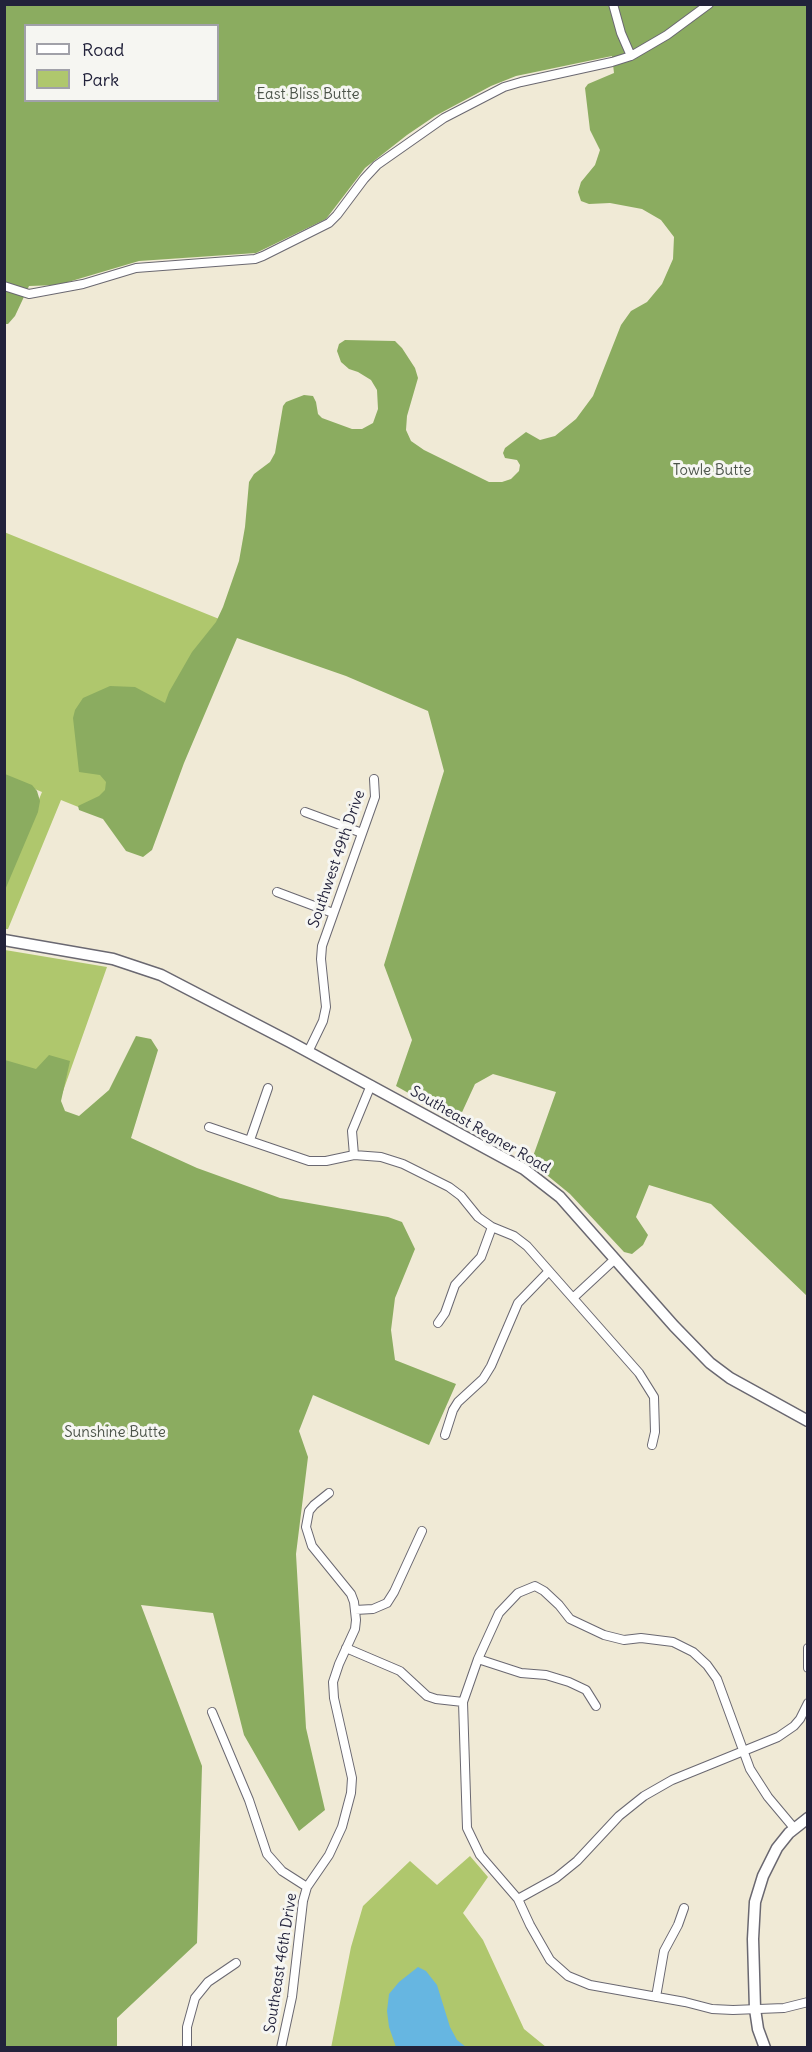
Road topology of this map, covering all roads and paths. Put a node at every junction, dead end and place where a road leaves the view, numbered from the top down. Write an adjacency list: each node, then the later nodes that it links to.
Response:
1 (613, 4): 3 (street)
2 (709, 4): 3 (street)
3 (630, 56): 4 (street)
4 (4, 286)
5 (374, 779): 7 (street, Southwest 49th Drive)
6 (305, 812): 7 (street)
7 (362, 833): 9 (street, Southwest 49th Drive)
8 (277, 892): 9 (street)
9 (333, 913): 11 (street, Southwest 49th Drive)
10 (4, 940): 11 (main road, Southeast Regner Road)
11 (308, 1052): 12 (main road, Southeast Regner Road)
12 (371, 1085): 16 (street); 18 (main road, Southeast Regner Road)
13 (268, 1088): 15 (street)
14 (209, 1126): 15 (street)
15 (250, 1140): 16 (street)
16 (354, 1155): 17 (street)
17 (492, 1227): 19 (street); 21 (street)
18 (615, 1259): 20 (street); 22 (main road, Southeast Regner Road)
19 (549, 1271): 20 (street); 23 (street)
20 (573, 1298): 24 (street)
21 (438, 1323)
22 (807, 1421)
23 (445, 1435)
24 (652, 1445)
25 (329, 1493): 27 (street)
26 (422, 1531): 27 (street)
27 (355, 1610): 28 (street, Southeast 46th Drive)
28 (346, 1648): 32 (street); 39 (street, Southeast 46th Drive)
29 (807, 1648): 31 (street)
30 (478, 1659): 32 (street); 34 (street); 36 (street)
31 (807, 1668)
32 (463, 1702): 40 (street)
33 (807, 1703): 36 (street)
34 (596, 1706)
35 (212, 1712): 39 (street)
36 (742, 1752): 38 (street); 40 (street)
37 (807, 1818): 38 (main road)
38 (794, 1828): 45 (main road)
39 (308, 1887): 47 (street, Southeast 46th Drive)
40 (518, 1899): 43 (street)
41 (684, 1908): 43 (street)
42 (236, 1963): 46 (street)
43 (656, 1997): 45 (street)
44 (807, 2002): 45 (street)
45 (755, 2009): 48 (main road)
46 (187, 2048)
47 (281, 2048)
48 (765, 2048)

